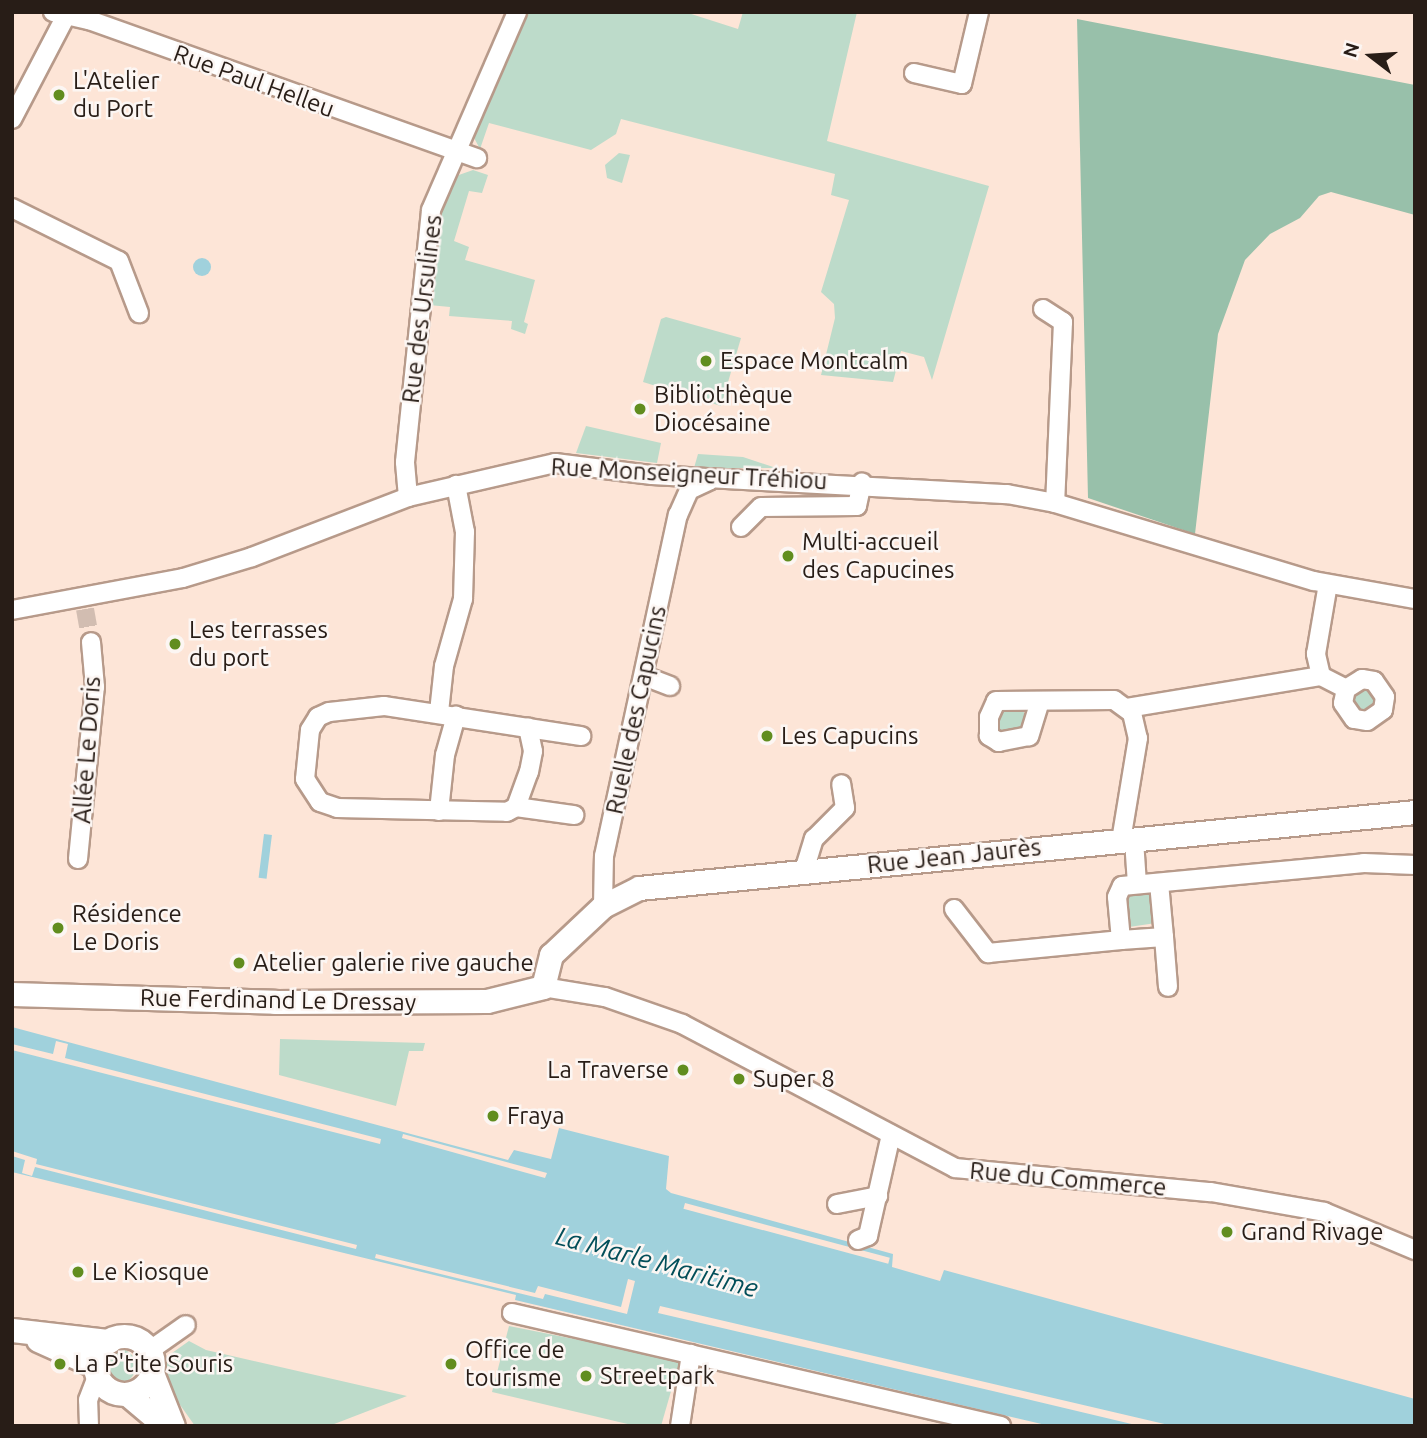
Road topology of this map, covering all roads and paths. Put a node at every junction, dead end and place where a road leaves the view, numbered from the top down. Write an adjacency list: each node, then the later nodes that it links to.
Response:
1 (517, 12): 6 (street, Rue des Ursulines)
2 (979, 12): 4 (street)
3 (63, 13): 5 (street); 6 (street, Rue Paul Helleu)
4 (914, 73)
5 (12, 119)
6 (455, 152): 7 (street, Rue Paul Helleu); 15 (street, Rue des Ursulines)
7 (477, 158)
8 (12, 208): 10 (street)
9 (1044, 309): 16 (street)
10 (139, 313)
11 (652, 475): 12 (street, Rue Monseigneur Tréhiou); 14 (street, Rue Monseigneur Tréhiou); 17 (street)
12 (713, 479): 13 (street, Rue Monseigneur Tréhiou); 17 (street, Ruelle des Capucins)
13 (862, 483): 16 (street, Rue Monseigneur Tréhiou); 18 (street)
14 (456, 485): 15 (street, Rue Monseigneur Tréhiou); 29 (street)
15 (408, 497): 21 (street, Rue Monseigneur Tréhiou)
16 (1055, 503): 19 (street, Rue Monseigneur Tréhiou)
17 (678, 515): 23 (street, Ruelle des Capucins)
18 (741, 527)
19 (1328, 584): 20 (street, Rue Monseigneur Tréhiou); 24 (street)
20 (1415, 600)
21 (12, 610)
22 (91, 642): 38 (street, Allée Le Doris)
23 (644, 676): 25 (street); 43 (street, Ruelle des Capucins)
24 (1321, 676): 26 (street); 28 (street)
25 (670, 685)
26 (1346, 689)
27 (1040, 701): 28 (street)
28 (1128, 708): 37 (street)
29 (447, 714): 30 (street); 34 (street); 34 (street)
30 (528, 728): 31 (street); 33 (street)
31 (581, 736)
32 (841, 784): 40 (street)
33 (516, 807): 34 (street); 36 (street)
34 (439, 811)
35 (1415, 812): 37 (main road, Rue Jean Jaurès)
36 (574, 815)
37 (1127, 840): 40 (main road, Rue Jean Jaurès); 42 (street)
38 (78, 859)
39 (1415, 865): 41 (street)
40 (804, 871): 43 (main road, Rue Jean Jaurès)
41 (1159, 883): 42 (street); 45 (street)
42 (1137, 884): 46 (street)
43 (603, 906): 47 (main road, Rue Jean Jaurès)
44 (954, 909): 46 (street)
45 (1164, 937): 46 (street); 48 (street)
46 (1121, 940)
47 (543, 987): 49 (main road, Rue Ferdinand Le Dressay); 50 (street, Rue du Commerce)
48 (1168, 987)
49 (12, 994)
50 (891, 1135): 51 (street); 54 (street, Rue du Commerce)
51 (877, 1196): 52 (street); 53 (street)
52 (837, 1204)
53 (858, 1240)
54 (1415, 1251)
55 (512, 1313): 59 (street)
56 (186, 1325): 60 (street)
57 (12, 1330): 58 (main road); 61 (main road)
58 (109, 1341): 60 (main road); 61 (main road)
59 (691, 1354): 63 (street); 69 (street)
60 (151, 1362): 62 (main road); 66 (main road)
61 (95, 1371): 62 (main road); 64 (street)
62 (127, 1394): 65 (main road)
63 (680, 1403): 67 (street); 68 (street)
64 (89, 1426)
65 (165, 1426)
66 (173, 1426)
67 (668, 1426)
68 (680, 1426)
69 (1001, 1426)

